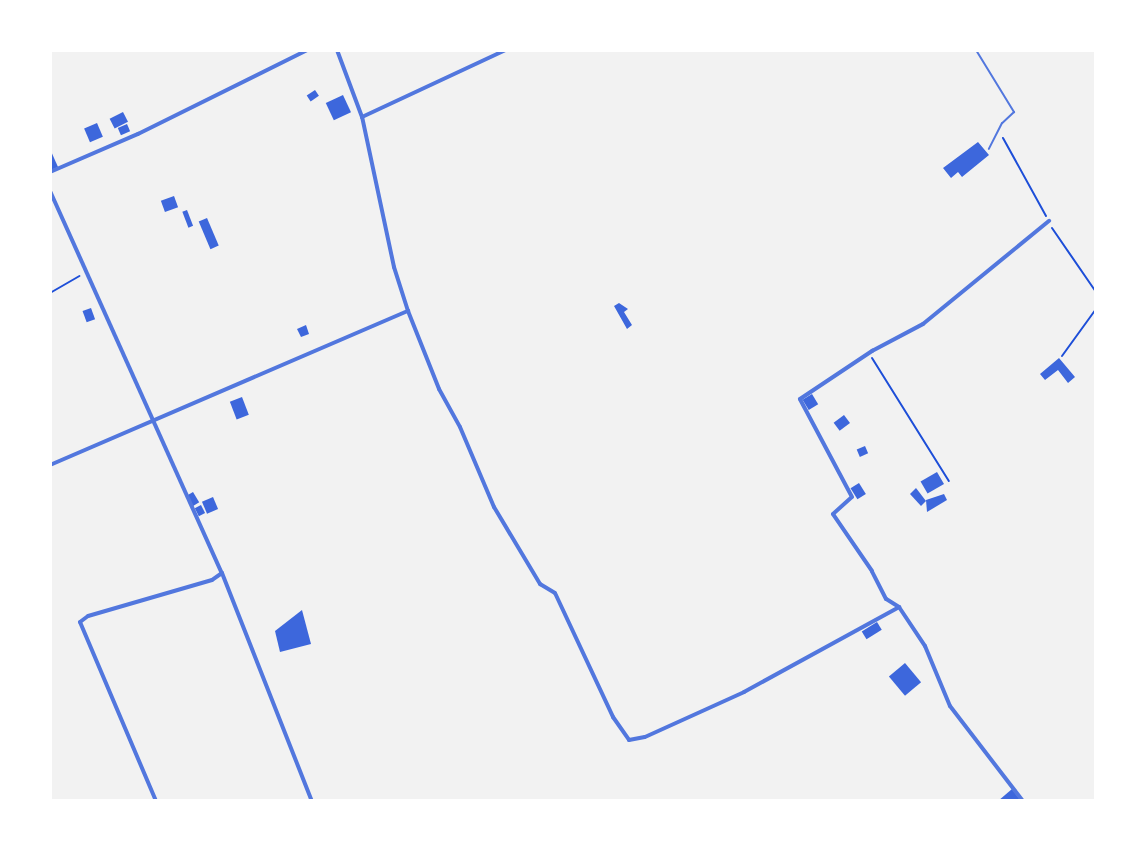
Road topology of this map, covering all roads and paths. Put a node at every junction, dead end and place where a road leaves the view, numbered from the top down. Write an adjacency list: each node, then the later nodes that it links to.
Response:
1 (307, 50): 8 (street)
2 (337, 50): 5 (street)
3 (506, 50): 5 (street)
4 (976, 50): 6 (lane)
5 (362, 117): 15 (street)
6 (1000, 129): 7 (lane); 10 (path)
7 (989, 149)
8 (50, 172)
9 (50, 191): 11 (street)
10 (1049, 221): 12 (path); 16 (street)
11 (85, 272): 13 (path); 18 (street)
12 (1096, 292)
13 (50, 293)
14 (1096, 309): 17 (path)
15 (408, 311): 18 (street); 22 (street)
16 (869, 353): 20 (path); 22 (street)
17 (1062, 356)
18 (152, 424): 19 (street); 21 (street)
19 (50, 465)
20 (949, 481)
21 (222, 573): 23 (street); 24 (street)
22 (899, 607): 25 (street)
23 (156, 801)
24 (312, 801)
25 (1023, 801)

